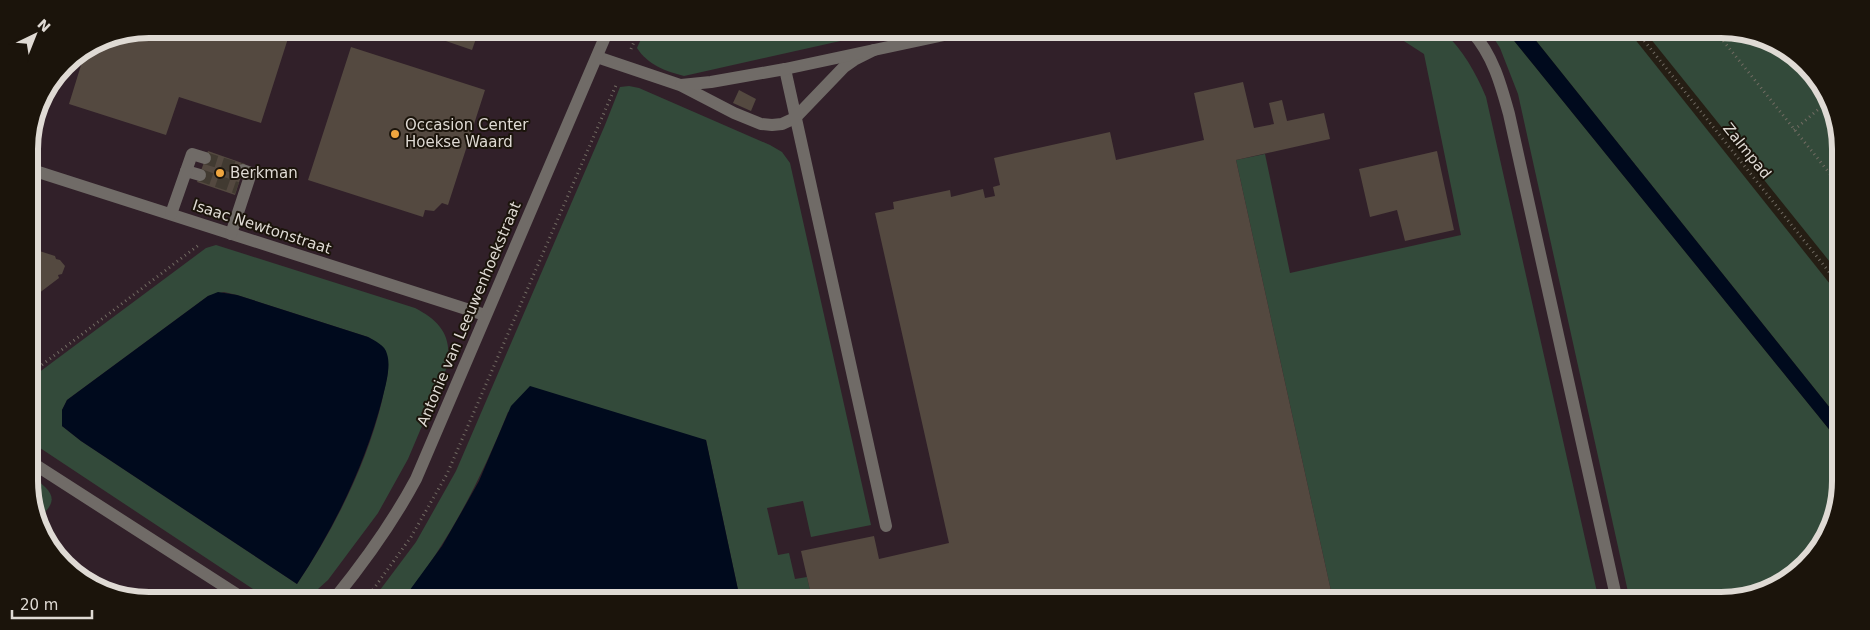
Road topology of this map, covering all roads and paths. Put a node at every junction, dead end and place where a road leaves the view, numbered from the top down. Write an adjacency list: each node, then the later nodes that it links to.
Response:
1 (605, 38): 8 (street, Antonie van Leeuwenhoekstraat)
2 (636, 38): 9 (path)
3 (930, 38): 7 (street)
4 (1476, 38): 31 (street)
5 (1642, 38): 23 (path, Zalmpad)
6 (1721, 38): 14 (path)
7 (874, 50): 10 (street); 13 (street)
8 (597, 57): 9 (street); 24 (street, Antonie van Leeuwenhoekstraat)
9 (624, 66): 11 (street); 30 (path)
10 (785, 69): 11 (street); 13 (street)
11 (680, 85): 13 (street)
12 (1824, 105): 14 (path)
13 (795, 118): 27 (street)
14 (1794, 130): 20 (path)
15 (205, 158): 17 (street)
16 (243, 170): 22 (street)
17 (186, 171): 19 (street); 21 (street)
18 (38, 173): 21 (street, Isaac Newtonstraat)
19 (200, 175)
20 (1832, 176)
21 (171, 214): 22 (street, Isaac Newtonstraat)
22 (225, 232): 24 (street, Isaac Newtonstraat); 25 (path)
23 (1832, 276)
24 (485, 316): 29 (street, Antonie van Leeuwenhoekstraat)
25 (38, 368)
26 (38, 466): 28 (street)
27 (886, 526)
28 (233, 592)
29 (340, 592)
30 (371, 592)
31 (1615, 592)

